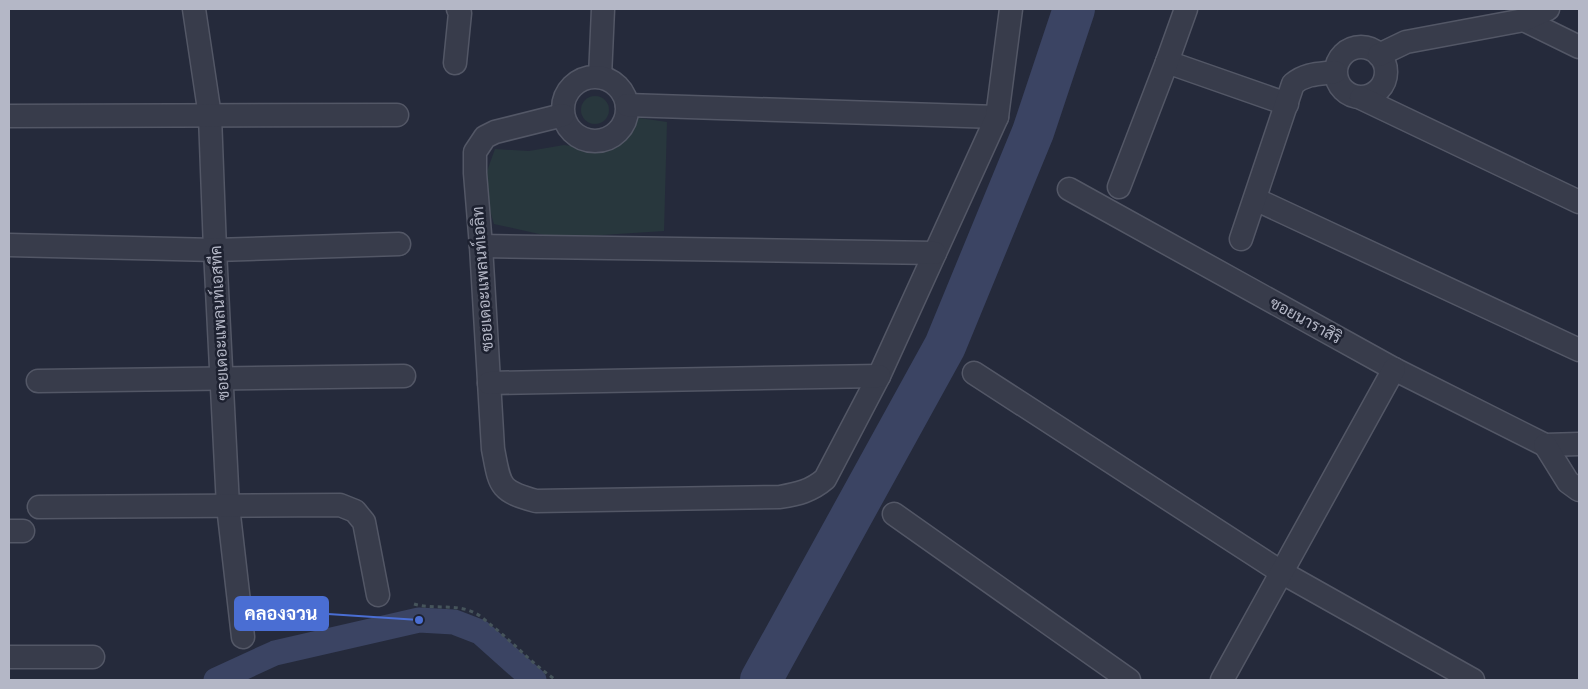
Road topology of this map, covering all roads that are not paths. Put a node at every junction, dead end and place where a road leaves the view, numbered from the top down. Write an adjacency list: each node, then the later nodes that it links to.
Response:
1 (194, 9): 20 (street, ซอยเดอะแพลนท์เอสทีค)
2 (458, 9): 11 (street)
3 (603, 9): 13 (street)
4 (1011, 9): 21 (street)
5 (1186, 9): 10 (street)
6 (1548, 9): 7 (street)
7 (1524, 20): 8 (street); 9 (street)
8 (1579, 47)
9 (1379, 55): 12 (street); 14 (street)
10 (1167, 62): 15 (street); 22 (street)
11 (455, 63)
12 (1335, 72): 14 (street); 15 (street)
13 (600, 77): 16 (street); 18 (street)
14 (1361, 98): 25 (street)
15 (1287, 104): 24 (street)
16 (626, 105): 18 (street); 21 (street)
17 (397, 115): 20 (street)
18 (564, 115): 29 (street, ซอยเดอะแพลนท์เอลิท)
19 (9, 116): 20 (street)
20 (210, 116): 30 (street, ซอยเดอะแพลนท์เอสทีค)
21 (997, 117): 31 (street)
22 (1120, 187)
23 (1069, 189): 33 (street, ซอยนาราสิริ)
24 (1255, 199): 26 (street); 32 (street)
25 (1579, 202)
26 (1241, 240)
27 (399, 244): 30 (street)
28 (9, 245): 30 (street)
29 (481, 246): 31 (street); 39 (street, ซอยเดอะแพลนท์เอลิท)
30 (215, 250): 37 (street, ซอยเดอะแพลนท์เอสทีค)
31 (935, 253): 36 (street)
32 (1579, 350)
33 (1394, 368): 41 (street, ซอยนาราสิริ); 46 (street)
34 (974, 373): 46 (street)
35 (404, 376): 37 (street)
36 (879, 376): 39 (street); 39 (street, ซอยเดอะแพลนท์เอลิท)
37 (223, 379): 38 (street); 43 (street, ซอยเดอะแพลนท์เอสทีค)
38 (38, 381)
39 (489, 383)
40 (1579, 444): 41 (street, ซอยนาราสิริ)
41 (1545, 445): 42 (street)
42 (1579, 490)
43 (228, 506): 44 (street); 47 (street); 48 (street, ซอยเดอะแพลนท์เอสทีค)
44 (39, 508)
45 (894, 514): 51 (street)
46 (1282, 572): 52 (street); 53 (street)
47 (378, 595)
48 (243, 637)
49 (9, 657): 50 (street)
50 (93, 657)
51 (1130, 680)
52 (1222, 680)
53 (1473, 680)

